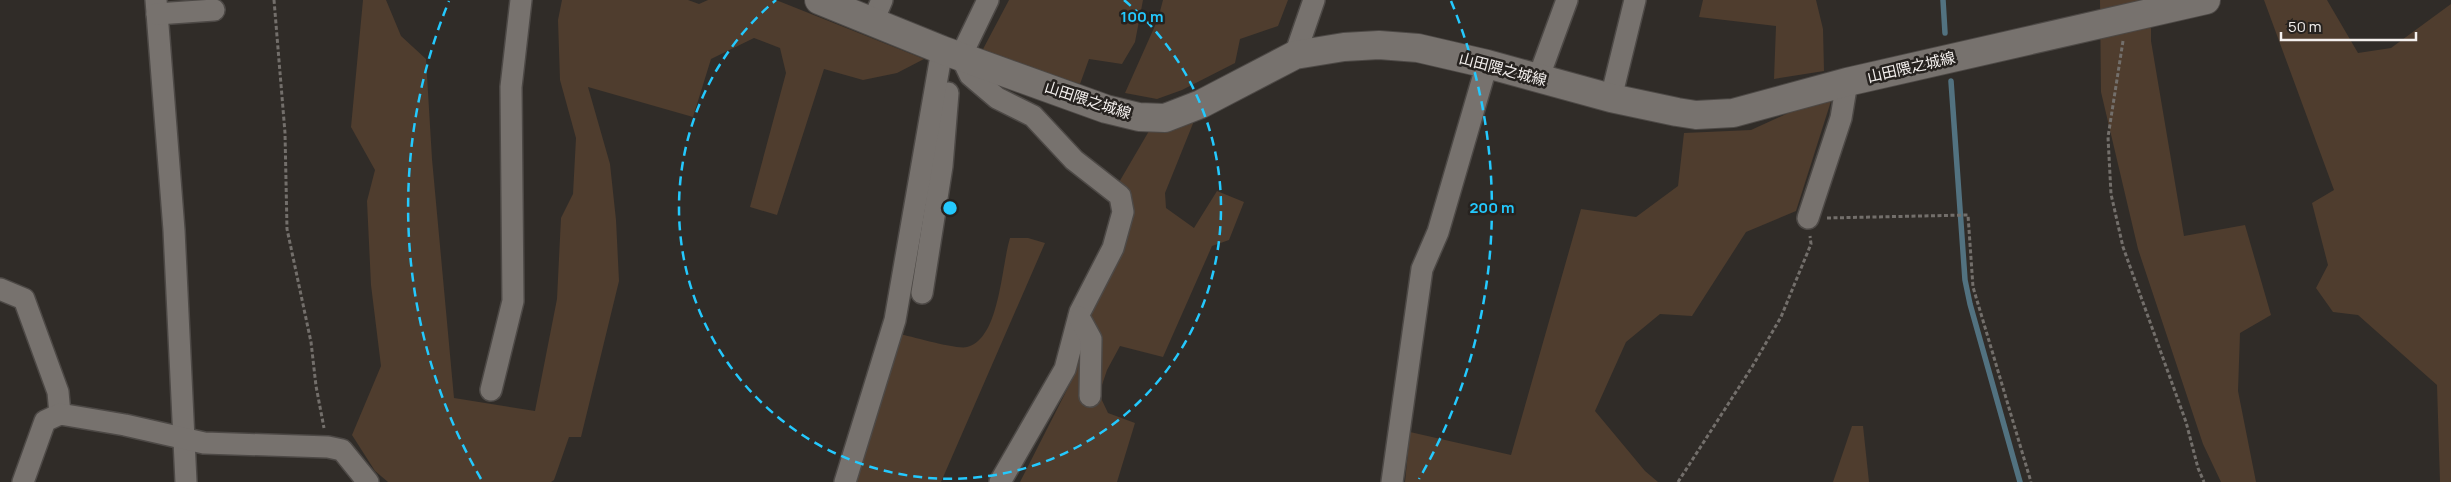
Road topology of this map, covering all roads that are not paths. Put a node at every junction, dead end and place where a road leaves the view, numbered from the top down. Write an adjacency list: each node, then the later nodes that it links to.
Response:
1 (521, 0): 21 (street)
2 (819, 0): 10 (main road, 山田隈之城線)
3 (988, 0): 11 (street)
4 (1314, 0): 12 (street)
5 (1567, 0): 14 (street)
6 (1635, 0): 16 (street)
7 (2206, 0): 15 (main road, 山田隈之城線)
8 (157, 7): 9 (street); 24 (street)
9 (214, 10)
10 (878, 11): 11 (main road, 山田隈之城線)
11 (952, 54): 12 (main road, 山田隈之城線); 19 (street); 20 (street); 28 (street)
12 (1295, 55): 13 (main road, 山田隈之城線)
13 (1487, 64): 14 (main road, 山田隈之城線); 30 (street)
14 (1538, 79): 16 (main road, 山田隈之城線)
15 (1847, 82): 16 (main road, 山田隈之城線); 17 (street)
16 (1611, 98)
17 (1808, 218)
18 (0, 289): 23 (street)
19 (922, 293)
20 (1079, 317): 22 (street); 29 (street)
21 (490, 390)
22 (1090, 396)
23 (60, 414): 24 (street); 25 (street)
24 (184, 437): 26 (street); 27 (street)
25 (23, 482)
26 (186, 482)
27 (368, 482)
28 (845, 482)
29 (1000, 482)
30 (1392, 482)

